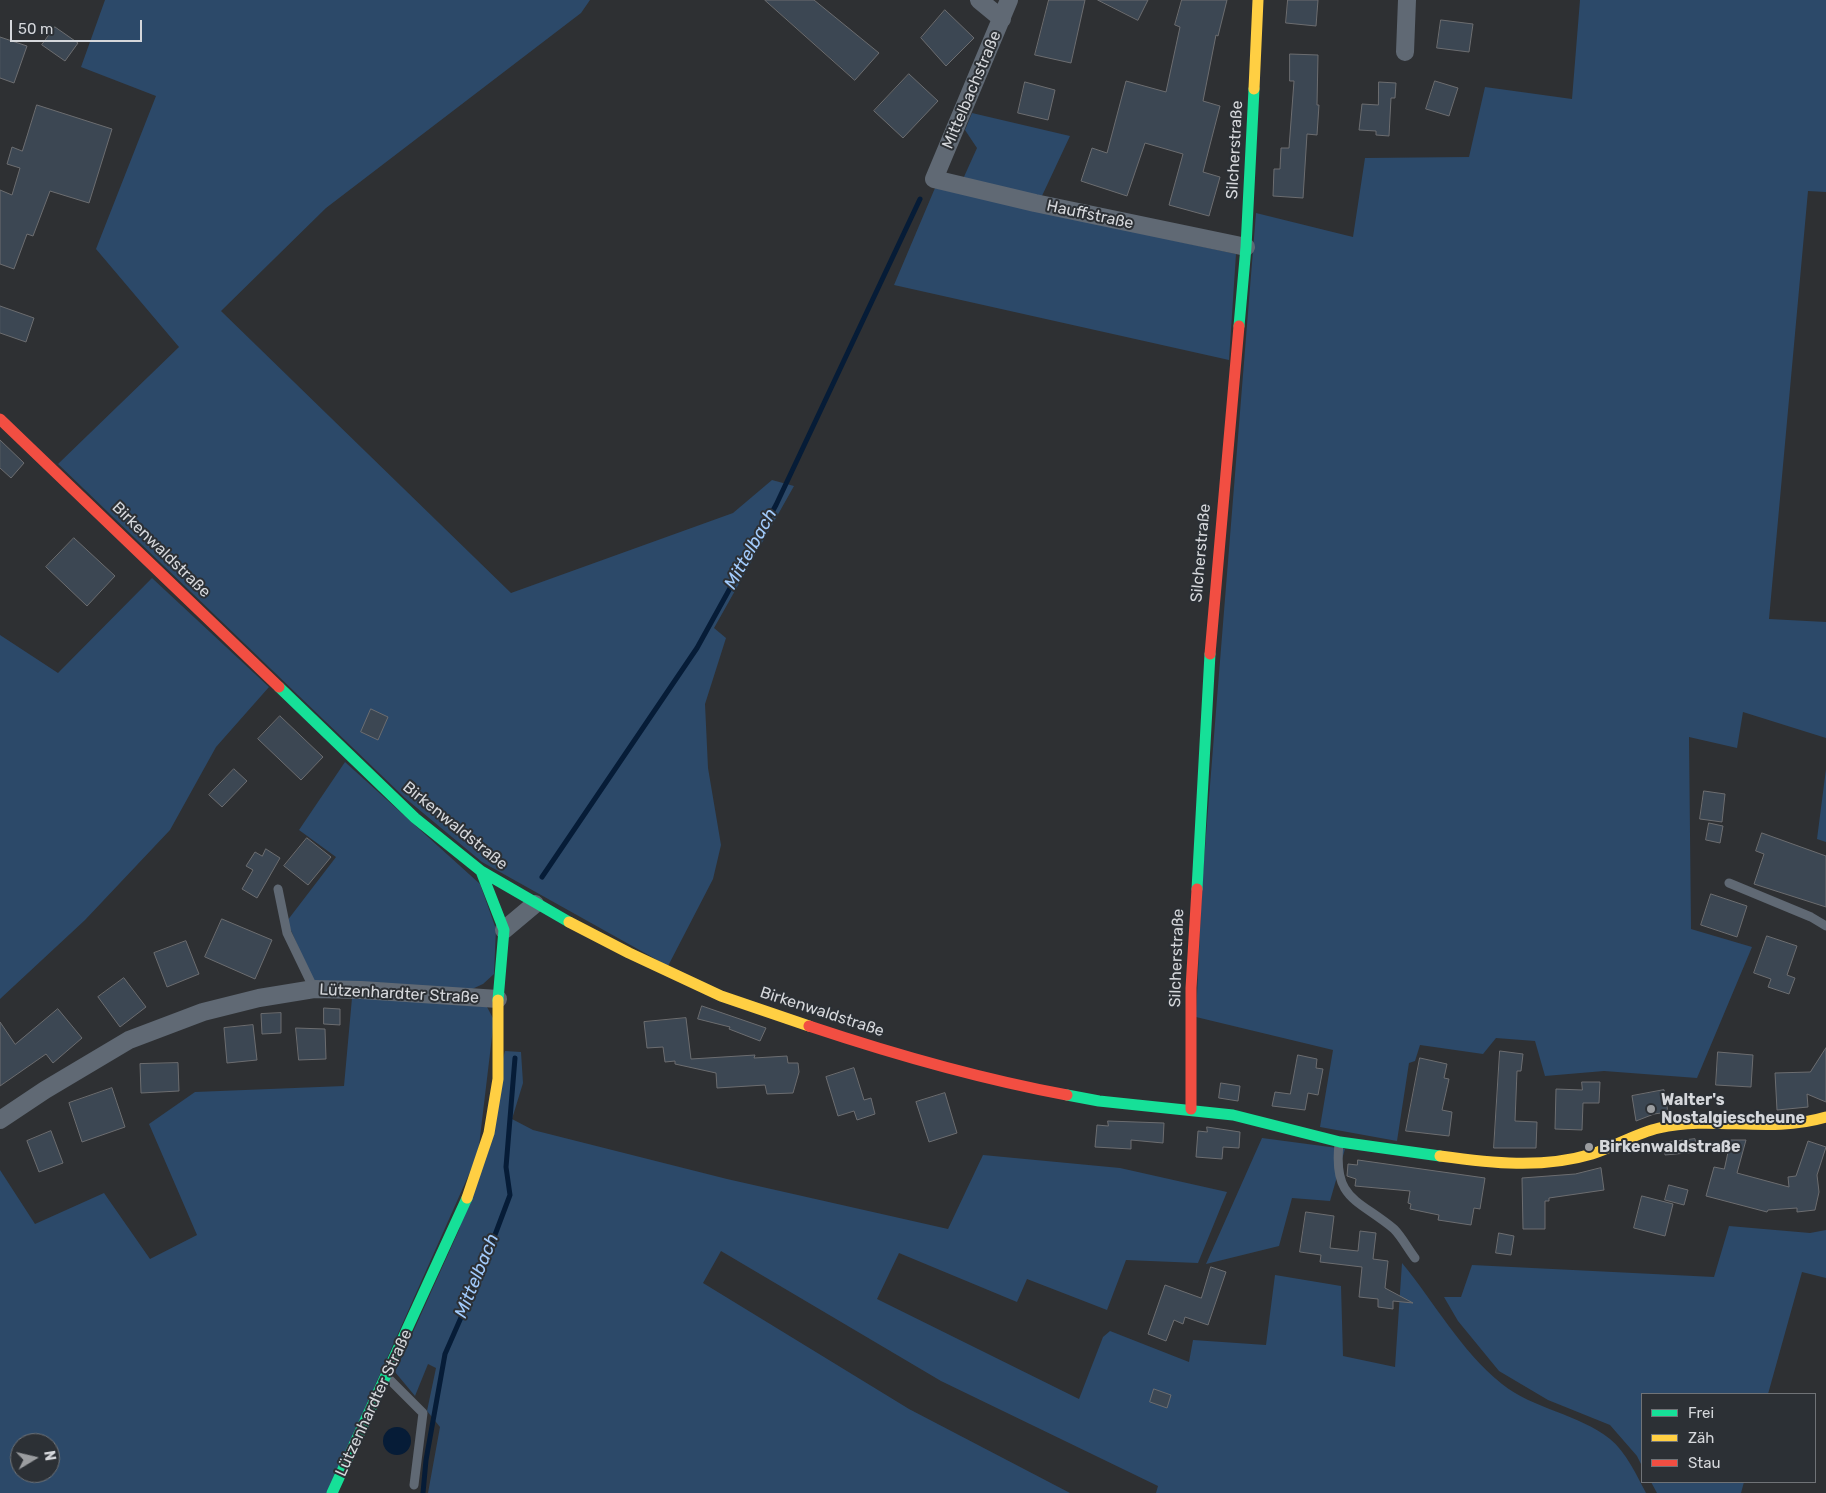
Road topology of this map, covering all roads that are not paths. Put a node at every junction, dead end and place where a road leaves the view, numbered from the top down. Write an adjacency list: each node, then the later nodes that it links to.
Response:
1 (979, 0): 5 (street)
2 (1009, 0): 5 (street, Mittelbachstraße)
3 (1258, 0): 8 (street, Silcherstraße)
4 (1407, 0): 6 (street)
5 (1002, 19): 7 (street, Mittelbachstraße)
6 (1405, 52)
7 (934, 179): 8 (street, Hauffstraße)
8 (1246, 247): 18 (street, Silcherstraße)
9 (0, 419): 10 (street, Birkenwaldstraße)
10 (481, 871): 13 (street, Birkenwaldstraße); 15 (street, Lützenhardter Straße)
11 (1729, 883): 14 (lane)
12 (278, 889): 16 (lane)
13 (535, 904): 15 (street); 18 (street, Birkenwaldstraße)
14 (1826, 926)
15 (504, 930): 17 (street, Lützenhardter Straße)
16 (314, 989): 17 (street, Lützenhardter Straße); 20 (street, Lützenhardter Straße)
17 (498, 999): 23 (street, Lützenhardter Straße)
18 (1191, 1109): 21 (street, Birkenwaldstraße)
19 (1826, 1117): 21 (street, Birkenwaldstraße)
20 (0, 1120)
21 (1340, 1142): 22 (lane)
22 (1415, 1258)
23 (386, 1376): 24 (lane); 25 (street, Lützenhardter Straße)
24 (414, 1485)
25 (332, 1493)

